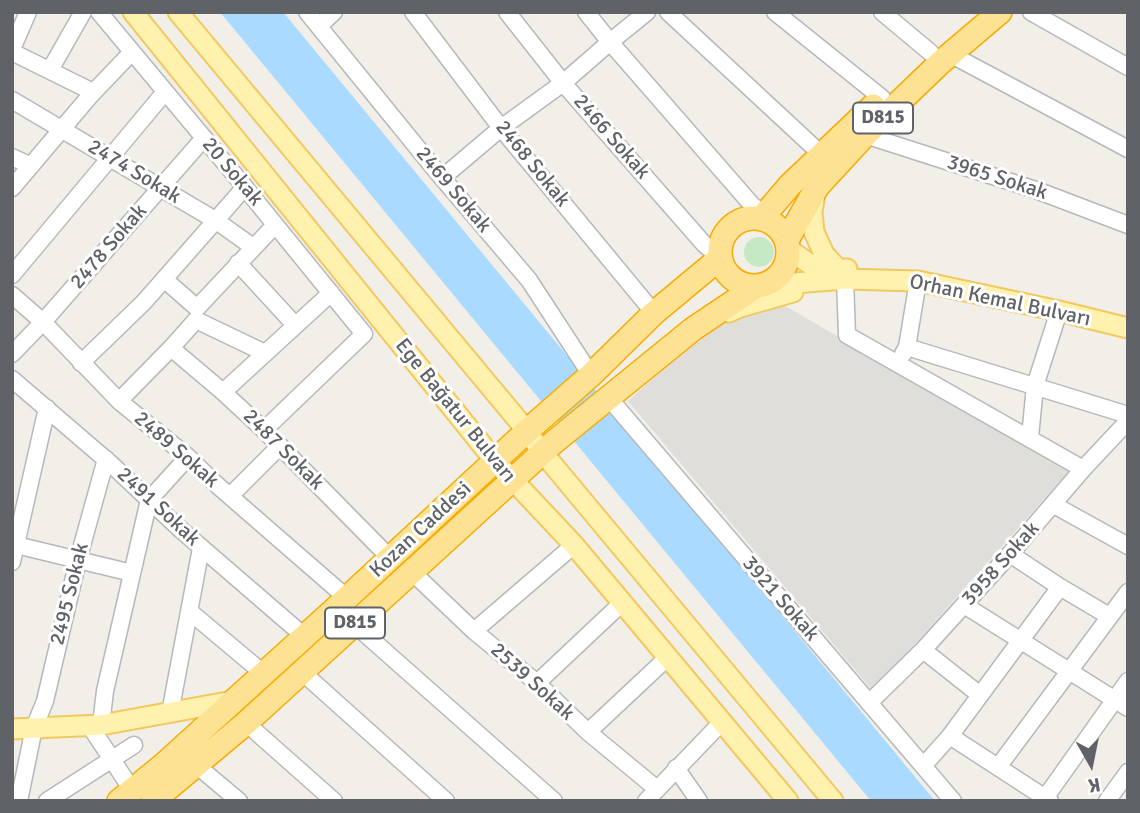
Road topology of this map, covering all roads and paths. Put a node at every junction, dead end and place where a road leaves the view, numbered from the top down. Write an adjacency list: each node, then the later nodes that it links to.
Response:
1 (28, 12): 20 (street)
2 (83, 12): 24 (street)
3 (99, 12): 21 (street, 20 Sokak)
4 (133, 12): 89 (main road, Ege Bağatur Bulvarı)
5 (178, 12): 82 (main road, Ege Bağatur Bulvarı)
6 (307, 12): 18 (street, 2469 Sokak)
7 (334, 12): 18 (street)
8 (413, 12): 30 (street, 2468 Sokak)
9 (507, 12): 25 (street, 2466 Sokak)
10 (586, 12): 19 (street)
11 (647, 12): 19 (street)
12 (668, 12): 35 (street)
13 (775, 12): 28 (street)
14 (882, 12): 22 (street)
15 (977, 12): 22 (highway, D815)
16 (1000, 12): 22 (highway, D815)
17 (1031, 12): 23 (street)
18 (319, 26): 39 (street, 2469 Sokak)
19 (610, 42): 25 (street); 44 (street)
20 (12, 50): 24 (street)
21 (132, 52): 26 (street); 27 (street, 20 Sokak)
22 (940, 54): 28 (highway, D815); 32 (highway, D815); 34 (street)
23 (1128, 67)
24 (50, 71): 26 (street)
25 (564, 83): 30 (street); 50 (street, 2466 Sokak)
26 (93, 92): 31 (street)
27 (166, 92): 33 (street, 20 Sokak); 37 (street)
28 (882, 98): 35 (highway, D815)
29 (12, 100): 31 (street, 2474 Sokak)
30 (501, 128): 39 (street); 60 (street, 2468 Sokak)
31 (62, 129): 37 (street, 2474 Sokak); 38 (street)
32 (865, 135): 41 (highway, D815); 47 (street, 3965 Sokak)
33 (204, 138): 40 (street, 20 Sokak); 43 (street, 2478 Sokak)
34 (1128, 149)
35 (821, 154): 44 (highway, D815)
36 (12, 157): 38 (street)
37 (111, 157): 43 (street, 2474 Sokak); 52 (street)
38 (31, 166): 42 (street)
39 (442, 177): 73 (street, 2469 Sokak)
40 (245, 187): 45 (street); 46 (street, 20 Sokak)
41 (817, 187): 48 (highway, D815); 53 (main road)
42 (12, 188)
43 (160, 188): 45 (street, 2474 Sokak); 63 (street, 2478 Sokak)
44 (763, 217): 48 (highway); 50 (highway, D815)
45 (215, 220): 49 (street, 2474 Sokak); 54 (street)
46 (275, 225): 49 (street); 57 (street, 20 Sokak)
47 (1128, 225)
48 (787, 240): 53 (main road); 56 (highway, D815)
49 (253, 247): 51 (street)
50 (720, 258): 56 (highway); 60 (highway, Kozan Caddesi / D815)
51 (237, 264): 61 (street); 64 (street)
52 (12, 275)
53 (838, 276): 55 (main road, Orhan Kemal Bulvarı); 56 (main road); 62 (main road, Orhan Kemal Bulvarı); 66 (main road); 72 (street)
54 (164, 279): 61 (street); 71 (street)
55 (918, 281): 59 (main road, Orhan Kemal Bulvarı); 67 (street)
56 (757, 286): 66 (highway, Kozan Caddesi / D815)
57 (331, 293): 64 (street); 83 (street, 20 Sokak)
58 (12, 295): 63 (street, 2489 Sokak)
59 (1059, 311): 65 (main road, Orhan Kemal Bulvarı); 75 (street)
60 (654, 313): 73 (highway, Kozan Caddesi / D815)
61 (197, 314): 68 (street); 69 (street)
62 (1128, 319)
63 (43, 322): 70 (street, 2478 Sokak); 71 (street, 2489 Sokak)
64 (296, 325): 69 (street)
65 (1128, 328)
66 (693, 329): 77 (highway, Kozan Caddesi / D815)
67 (907, 347): 72 (street); 75 (street)
68 (171, 348): 76 (street, 2487 Sokak); 78 (street)
69 (265, 353): 76 (street)
70 (12, 354)
71 (81, 363): 78 (street, 2489 Sokak)
72 (899, 363): 84 (street)
73 (591, 375): 82 (highway, Kozan Caddesi / D815)
74 (12, 379): 79 (street, 2491 Sokak)
75 (1035, 386): 80 (street); 84 (street)
76 (223, 392): 83 (street, 2487 Sokak)
77 (608, 397): 86 (highway, Kozan Caddesi / D815); 124 (street, 3921 Sokak)
78 (119, 401): 87 (street, 2489 Sokak)
79 (47, 408): 88 (street, 2491 Sokak); 95 (street)
80 (1128, 415)
81 (1128, 421): 90 (street, 3958 Sokak)
82 (534, 425): 86 (main road, Ege Bağatur Bulvarı); 89 (highway, Kozan Caddesi / D815)
83 (264, 430): 85 (street, 2487 Sokak)
84 (1030, 437): 90 (street)
85 (280, 446): 92 (street); 100 (street, 2487 Sokak)
86 (548, 447): 91 (highway, Kozan Caddesi / D815); 154 (main road, Ege Bağatur Bulvarı)
87 (188, 457): 92 (street, 2489 Sokak); 93 (street)
88 (106, 459): 93 (street, 2491 Sokak); 101 (street, 2495 Sokak)
89 (495, 461): 91 (main road, Ege Bağatur Bulvarı); 100 (highway, Kozan Caddesi / D815)
90 (1083, 469): 94 (street, 3958 Sokak)
91 (513, 481): 96 (main road, Ege Bağatur Bulvarı); 103 (highway, Kozan Caddesi / D815)
92 (230, 496): 107 (street, 2489 Sokak)
93 (149, 500): 98 (street, 2491 Sokak); 104 (street)
94 (1054, 505): 97 (street); 99 (street, 3958 Sokak)
95 (14, 545): 101 (street); 102 (street)
96 (574, 545): 108 (main road, Ege Bağatur Bulvarı); 113 (street)
97 (1128, 546)
98 (201, 548): 110 (street); 114 (street, 2491 Sokak)
99 (1010, 554): 105 (street); 109 (street, 3958 Sokak)
100 (390, 558): 107 (highway, Kozan Caddesi / D815)
101 (78, 560): 104 (street); 131 (street, 2495 Sokak)
102 (12, 562)
103 (411, 571): 112 (highway, Kozan Caddesi / D815); 113 (street, 2539 Sokak)
104 (132, 573): 130 (street)
105 (1060, 587): 111 (street); 115 (street)
106 (1128, 592): 111 (street)
107 (347, 598): 114 (highway, Kozan Caddesi / D815)
108 (622, 603): 117 (main road, Ege Bağatur Bulvarı); 122 (street)
109 (964, 605): 115 (street); 116 (street, 3958 Sokak)
110 (189, 611): 120 (street); 127 (street)
111 (1109, 616): 118 (street)
112 (354, 624): 119 (highway, Kozan Caddesi / D815); 151 (street)
113 (474, 631): 122 (street, 2539 Sokak)
114 (304, 636): 120 (highway, Kozan Caddesi / D815)
115 (1021, 640): 118 (street); 123 (street)
116 (923, 650): 123 (street); 124 (street, 3958 Sokak)
117 (667, 658): 128 (main road, Ege Bağatur Bulvarı); 133 (street)
118 (1069, 670): 125 (street); 139 (street)
119 (301, 671): 129 (highway, Kozan Caddesi / D815); 150 (street)
120 (263, 673): 126 (highway, Kozan Caddesi / D815)
121 (1128, 681): 125 (street)
122 (537, 684): 133 (street, 2539 Sokak)
123 (980, 695): 134 (street)
124 (869, 703): 138 (street, 3921 Sokak)
125 (1121, 704): 144 (street)
126 (228, 706): 127 (main road); 129 (highway); 142 (highway, Kozan Caddesi / D815)
127 (170, 713): 130 (main road)
128 (722, 722): 140 (street); 153 (main road, Ege Bağatur Bulvarı)
129 (245, 723): 137 (highway, Kozan Caddesi / D815); 149 (street)
130 (95, 726): 131 (main road); 136 (street)
131 (34, 729): 132 (main road); 145 (street, 2495 Sokak)
132 (12, 730)
133 (588, 732): 143 (street, 2539 Sokak)
134 (950, 736): 138 (street); 139 (street)
135 (134, 745): 136 (street)
136 (112, 759): 142 (street); 146 (street)
137 (195, 764): 147 (highway, Kozan Caddesi / D815); 148 (street)
138 (923, 766): 155 (street, 3921 Sokak)
139 (998, 767): 144 (street)
140 (676, 768): 143 (street); 152 (street)
141 (1128, 772): 156 (street)
142 (126, 795)
143 (652, 795)
144 (1047, 799)
145 (19, 801)
146 (47, 801)
147 (153, 801)
148 (239, 801)
149 (334, 801)
150 (446, 801)
151 (554, 801)
152 (699, 801)
153 (788, 801)
154 (833, 801)
155 (953, 801)
156 (1107, 801)

